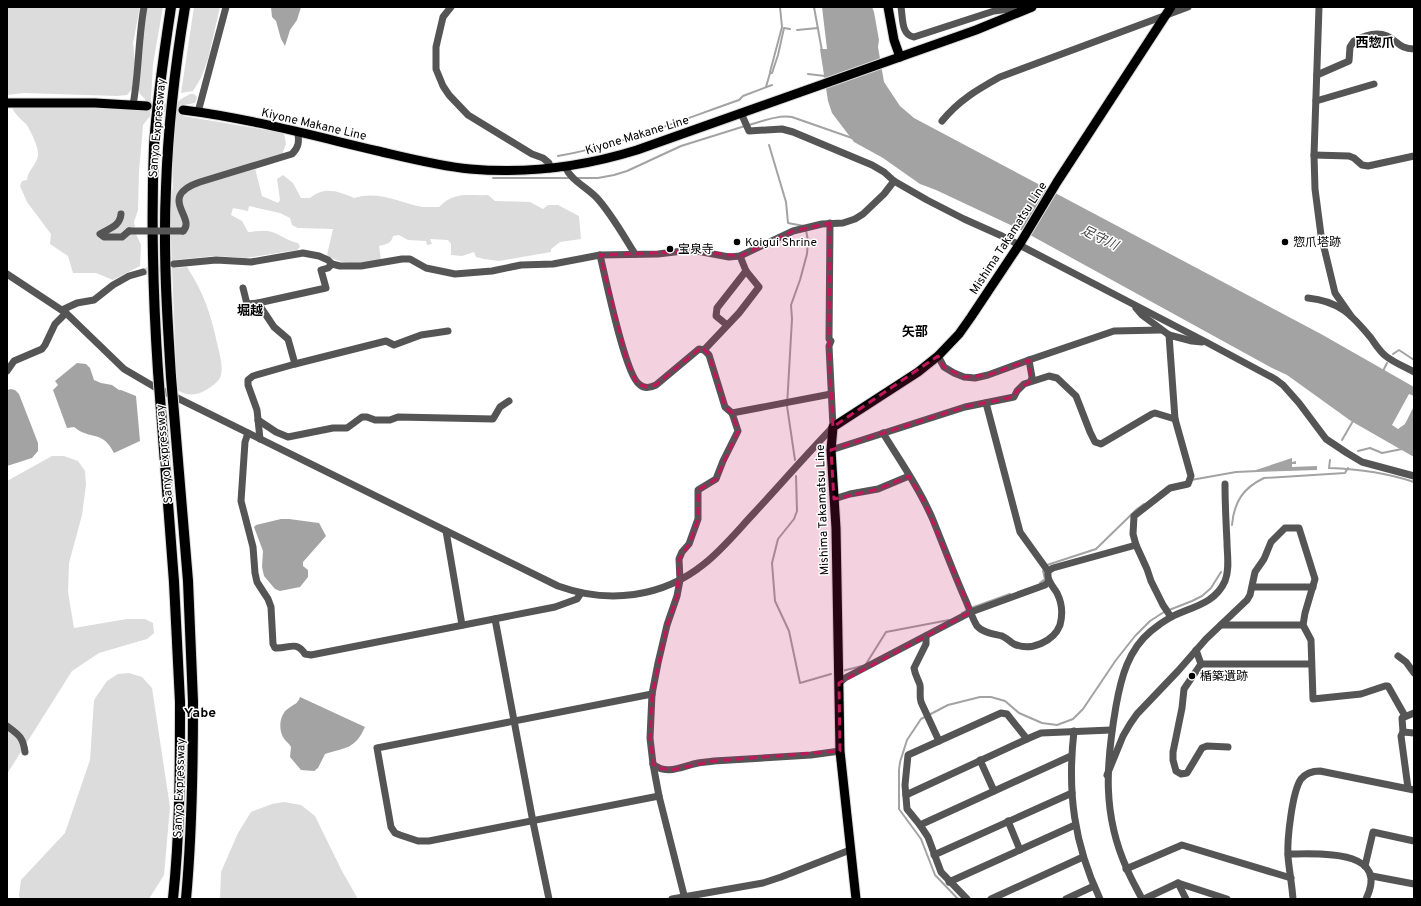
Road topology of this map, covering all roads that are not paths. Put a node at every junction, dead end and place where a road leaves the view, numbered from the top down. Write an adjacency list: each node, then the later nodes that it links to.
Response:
1 (144, 7): 21 (street)
2 (171, 7): 140 (highway, Sanyo Expressway, bridge)
3 (185, 7): 141 (highway, Sanyo Expressway, bridge)
4 (226, 7): 24 (street)
5 (442, 7): 14 (street)
6 (451, 7): 14 (street)
7 (888, 7): 16 (main road)
8 (901, 7): 13 (street)
9 (1032, 7): 13 (main road)
10 (1188, 7): 12 (street)
11 (1319, 7): 17 (street)
12 (1169, 11): 26 (street); 35 (main road, Mishima Takamatsu Line)
13 (1020, 12): 16 (main road)
14 (442, 17): 30 (street)
15 (1414, 49): 17 (street)
16 (900, 57): 25 (main road, Kiyone Makane Line)
17 (1317, 75): 19 (street)
18 (1374, 84): 19 (street)
19 (1316, 101): 28 (street)
20 (7, 103): 21 (main road)
21 (133, 105): 22 (main road)
22 (147, 106)
23 (183, 110): 24 (main road, Kiyone Makane Line)
24 (198, 112): 27 (main road, Kiyone Makane Line)
25 (742, 113): 31 (main road, Kiyone Makane Line); 32 (street)
26 (942, 121)
27 (298, 133): 30 (main road, Kiyone Makane Line); 33 (street, bridge)
28 (1314, 155): 29 (street); 49 (street)
29 (1414, 156)
30 (550, 169): 31 (main road, Kiyone Makane Line)
31 (569, 174): 36 (street)
32 (894, 181): 34 (street); 35 (street)
33 (120, 214)
34 (830, 223): 38 (street); 62 (street)
35 (1019, 243): 47 (street); 56 (main road, Mishima Takamatsu Line)
36 (635, 254): 37 (street); 38 (street)
37 (600, 255): 40 (street); 55 (street)
38 (740, 256): 41 (street)
39 (174, 264): 40 (street)
40 (332, 264): 46 (street)
41 (746, 271): 50 (street); 50 (street)
42 (143, 272): 48 (street)
43 (7, 274): 48 (street)
44 (243, 288): 46 (street)
45 (1308, 298): 49 (street)
46 (258, 303): 58 (street)
47 (1133, 305): 51 (street); 54 (street)
48 (64, 311): 59 (street); 69 (street)
49 (1351, 316): 60 (street)
50 (728, 325): 55 (street)
51 (1161, 330): 53 (street); 57 (street)
52 (448, 332): 58 (street)
53 (1169, 334): 54 (street); 66 (street)
54 (1206, 342): 74 (street)
55 (704, 350): 65 (street)
56 (938, 356): 57 (street); 68 (main road, Mishima Takamatsu Line)
57 (1029, 360): 61 (street)
58 (295, 364): 67 (street)
59 (7, 370)
60 (1414, 372)
61 (1031, 381): 64 (street); 66 (street)
62 (831, 394): 65 (street); 68 (street)
63 (509, 401): 67 (street)
64 (986, 403): 70 (street); 79 (street)
65 (732, 414): 80 (street)
66 (1175, 419): 78 (street)
67 (258, 420): 71 (street)
68 (832, 427): 72 (main road, Mishima Takamatsu Line); 80 (street)
69 (248, 433): 71 (street); 88 (street)
70 (883, 433): 72 (street); 73 (street)
71 (260, 439): 77 (street)
72 (831, 450): 76 (main road, Mishima Takamatsu Line)
73 (909, 476): 76 (street); 85 (street)
74 (1414, 476)
75 (1225, 484): 86 (street)
76 (834, 499): 97 (main road, Mishima Takamatsu Line)
77 (446, 531): 84 (street); 88 (street)
78 (1136, 545): 79 (street); 86 (street)
79 (1046, 569): 81 (street)
80 (680, 580): 84 (street); 98 (street)
81 (1049, 581): 85 (street); 85 (street)
82 (1253, 587): 83 (street); 83 (street); 89 (street)
83 (1313, 587): 90 (street)
84 (581, 593): 87 (street)
85 (970, 610): 91 (street)
86 (1168, 612): 103 (street)
87 (495, 619): 88 (street); 101 (street)
88 (462, 625)
89 (1221, 625): 90 (street); 92 (street)
90 (1303, 625): 95 (street)
91 (926, 636): 97 (street); 108 (street)
92 (1196, 650): 94 (street); 115 (street)
93 (1398, 656): 96 (street)
94 (1201, 664): 95 (street); 109 (street)
95 (1311, 664): 100 (street)
96 (1414, 673)
97 (839, 684): 110 (main road, Mishima Takamatsu Line)
98 (652, 694): 101 (street); 114 (street)
99 (1414, 713): 100 (street)
100 (1405, 716): 105 (street)
101 (514, 721): 122 (street); 122 (street)
102 (7, 726): 111 (street)
103 (1112, 730): 104 (street); 115 (street)
104 (1074, 731): 107 (street); 112 (street)
105 (1403, 732): 106 (street); 116 (street)
106 (1414, 733)
107 (1027, 739): 108 (street); 113 (street)
108 (940, 741): 119 (street)
109 (1228, 747)
110 (840, 751): 114 (street); 126 (main road, Mishima Takamatsu Line)
111 (25, 752)
112 (1072, 756): 117 (street); 118 (street)
113 (980, 760): 117 (street); 119 (street)
114 (653, 764): 120 (street)
115 (1107, 775): 132 (street)
116 (1411, 789): 128 (street)
117 (994, 791): 123 (street)
118 (1072, 794): 121 (street); 124 (street)
119 (906, 795): 123 (street)
120 (660, 796): 122 (street); 139 (street)
121 (1008, 821): 127 (street); 129 (street)
122 (533, 822): 142 (street)
123 (920, 825): 129 (street)
124 (1075, 825): 127 (street); 130 (street)
125 (1414, 841): 131 (street)
126 (850, 850): 139 (street); 144 (main road, Mishima Takamatsu Line)
127 (1020, 850): 135 (street)
128 (1288, 854): 131 (street); 134 (street)
129 (934, 855): 135 (street)
130 (1083, 857): 138 (street); 146 (street)
131 (1365, 866): 133 (street)
132 (1126, 869): 134 (street); 149 (street)
133 (1372, 876): 137 (street); 153 (street)
134 (1291, 878): 152 (street)
135 (949, 882): 145 (street)
136 (1178, 883): 149 (street); 150 (street); 151 (street)
137 (1414, 884)
138 (1094, 886): 147 (street); 148 (street)
139 (685, 898): 143 (street)
140 (173, 899)
141 (186, 899)
142 (550, 899)
143 (672, 899)
144 (856, 899)
145 (967, 899)
146 (991, 899)
147 (1066, 899)
148 (1100, 899)
149 (1143, 899)
150 (1186, 899)
151 (1227, 899)
152 (1293, 899)
153 (1366, 899)

